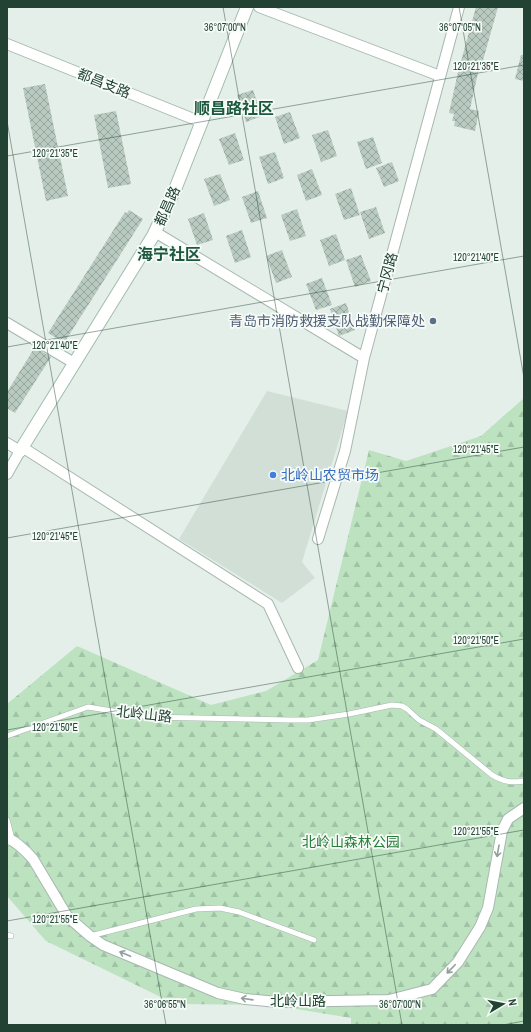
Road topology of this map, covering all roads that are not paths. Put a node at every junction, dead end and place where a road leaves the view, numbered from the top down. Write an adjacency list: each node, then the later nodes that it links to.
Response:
1 (247, 7): 6 (street, 都昌路)
2 (258, 7): 5 (street)
3 (458, 7): 5 (street, 宁冈路)
4 (7, 44): 6 (street, 都昌支路)
5 (440, 76): 9 (street, 宁冈路)
6 (202, 122): 7 (street, 都昌路)
7 (155, 232): 9 (street); 10 (street, 都昌路)
8 (7, 323): 10 (street)
9 (364, 358): 14 (street, 宁冈路)
10 (74, 363): 12 (street, 都昌路)
11 (7, 443): 12 (street)
12 (21, 449): 13 (street); 15 (street)
13 (7, 474)
14 (318, 539)
15 (298, 668)
16 (7, 736): 17 (lane, 北岭山路)
17 (524, 781)
18 (524, 808): 21 (street, 北岭山路, one-way to 21)
19 (7, 820): 20 (lane, 北岭山路)
20 (10, 839): 21 (street, 北岭山路)
21 (90, 936): 22 (lane)
22 (314, 940)

